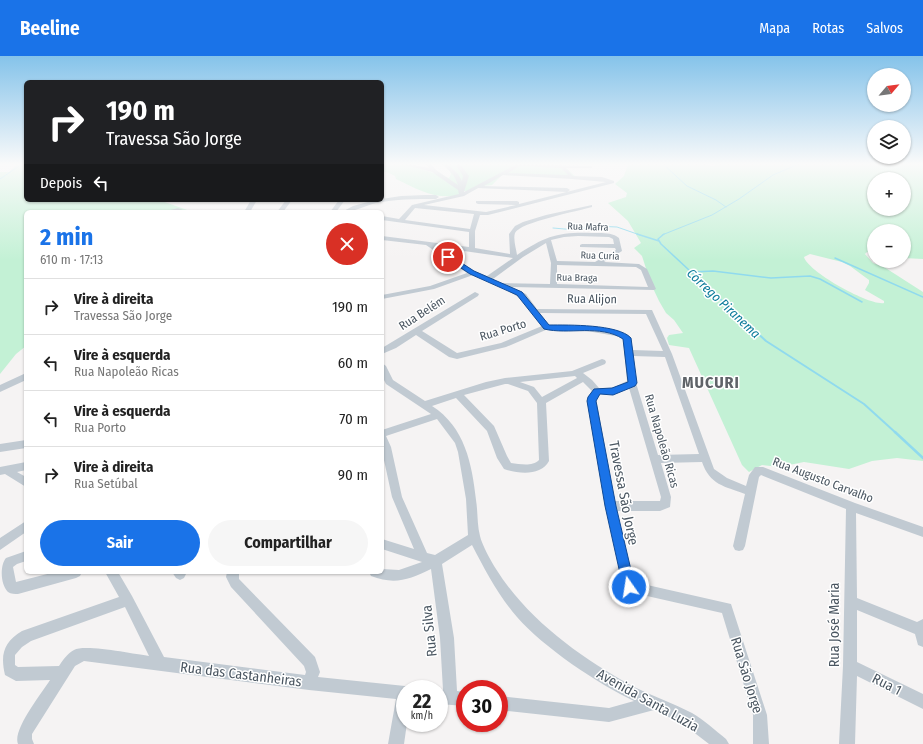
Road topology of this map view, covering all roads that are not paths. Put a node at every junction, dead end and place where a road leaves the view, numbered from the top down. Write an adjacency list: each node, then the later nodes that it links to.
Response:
1 (555, 196): 6 (street)
2 (454, 198): 3 (street); 7 (street)
3 (384, 201)
4 (376, 202): 9 (street)
5 (478, 202): 6 (street)
6 (525, 204): 10 (street)
7 (414, 206): 10 (street); 12 (street)
8 (590, 206): 20 (street)
9 (349, 210)
10 (477, 214): 13 (street)
11 (384, 218): 12 (street)
12 (401, 220): 13 (street)
13 (472, 231): 19 (street)
14 (384, 238): 16 (street)
15 (548, 239): 18 (street, Rua Mafra); 20 (street, Rua Mafra); 21 (street)
16 (427, 243): 19 (street); 23 (street)
17 (582, 246): 18 (street)
18 (619, 246): 22 (street)
19 (472, 249): 20 (street)
20 (517, 256): 24 (street, Rua Mafra)
21 (554, 263): 22 (street, Rua Curia); 26 (street)
22 (595, 265): 27 (street, Rua Curia)
23 (472, 272): 24 (street); 29 (street)
24 (488, 279): 25 (street)
25 (501, 285): 26 (street, Rua Braga); 30 (street)
26 (554, 286): 27 (street, Rua Braga)
27 (652, 289)
28 (475, 294): 32 (street, Rua Belém)
29 (384, 297)
30 (534, 311): 31 (street); 36 (street, Rua Alijon)
31 (547, 328): 32 (street, Rua Porto); 33 (street, Rua Porto)
32 (416, 331): 34 (street, Rua Belém)
33 (627, 338): 35 (street, Rua Napoleão Ricas)
34 (384, 350)
35 (629, 353): 36 (street); 43 (street, Rua Napoleão Ricas)
36 (668, 354): 54 (street)
37 (602, 362): 39 (street)
38 (384, 371): 48 (street, Avenida Santa Luzia)
39 (573, 374): 41 (street); 42 (street)
40 (24, 377): 44 (street)
41 (584, 378): 45 (street); 47 (street)
42 (505, 382): 46 (street); 47 (street)
43 (632, 383): 45 (street); 55 (street, Rua Napoleão Ricas)
44 (0, 389)
45 (598, 391): 60 (street, Travessa São Jorge)
46 (459, 395): 47 (street); 48 (street)
47 (541, 402)
48 (424, 405): 49 (street, Avenida Santa Luzia)
49 (439, 415): 50 (street); 64 (street, Avenida Santa Luzia)
50 (384, 435)
51 (384, 442): 69 (street, Rua Silva)
52 (24, 444): 53 (street)
53 (0, 448)
54 (705, 458): 55 (street); 59 (street)
55 (655, 459): 60 (street, Rua Napoleão Ricas)
56 (24, 466): 57 (street)
57 (4, 470): 58 (street)
58 (24, 482)
59 (750, 492): 61 (street, Rua Augusto Carvalho); 67 (street)
60 (610, 506): 76 (street, Travessa São Jorge)
61 (851, 506): 63 (street, Rua Augusto Carvalho); 75 (street, Rua José Maria)
62 (24, 527): 65 (street)
63 (923, 532)
64 (474, 537): 69 (street); 85 (street, Avenida Santa Luzia)
65 (0, 545)
66 (384, 545): 69 (street)
67 (739, 546)
68 (24, 557): 70 (street)
69 (430, 559): 73 (street); 81 (street, Rua Silva)
70 (69, 574)
71 (112, 574): 74 (street)
72 (233, 574): 82 (street)
73 (379, 574)
74 (128, 600): 78 (street); 80 (street)
75 (850, 601): 77 (street); 79 (street, Rua José Maria)
76 (727, 608): 91 (street, Rua São Jorge)
77 (922, 632)
78 (160, 664): 80 (street, Rua das Castanheiras); 82 (street, Rua das Castanheiras)
79 (850, 666): 84 (street, Rua 1); 92 (street, Rua José Maria)
80 (62, 673): 88 (street)
81 (446, 680)
82 (309, 683): 83 (street, Rua das Castanheiras)
83 (396, 692)
84 (923, 702)
85 (654, 703): 86 (street); 90 (street, Avenida Santa Luzia)
86 (508, 704)
87 (398, 732): 89 (street)
88 (26, 744)
89 (396, 744)
90 (721, 744)
91 (761, 744)
92 (847, 744)

